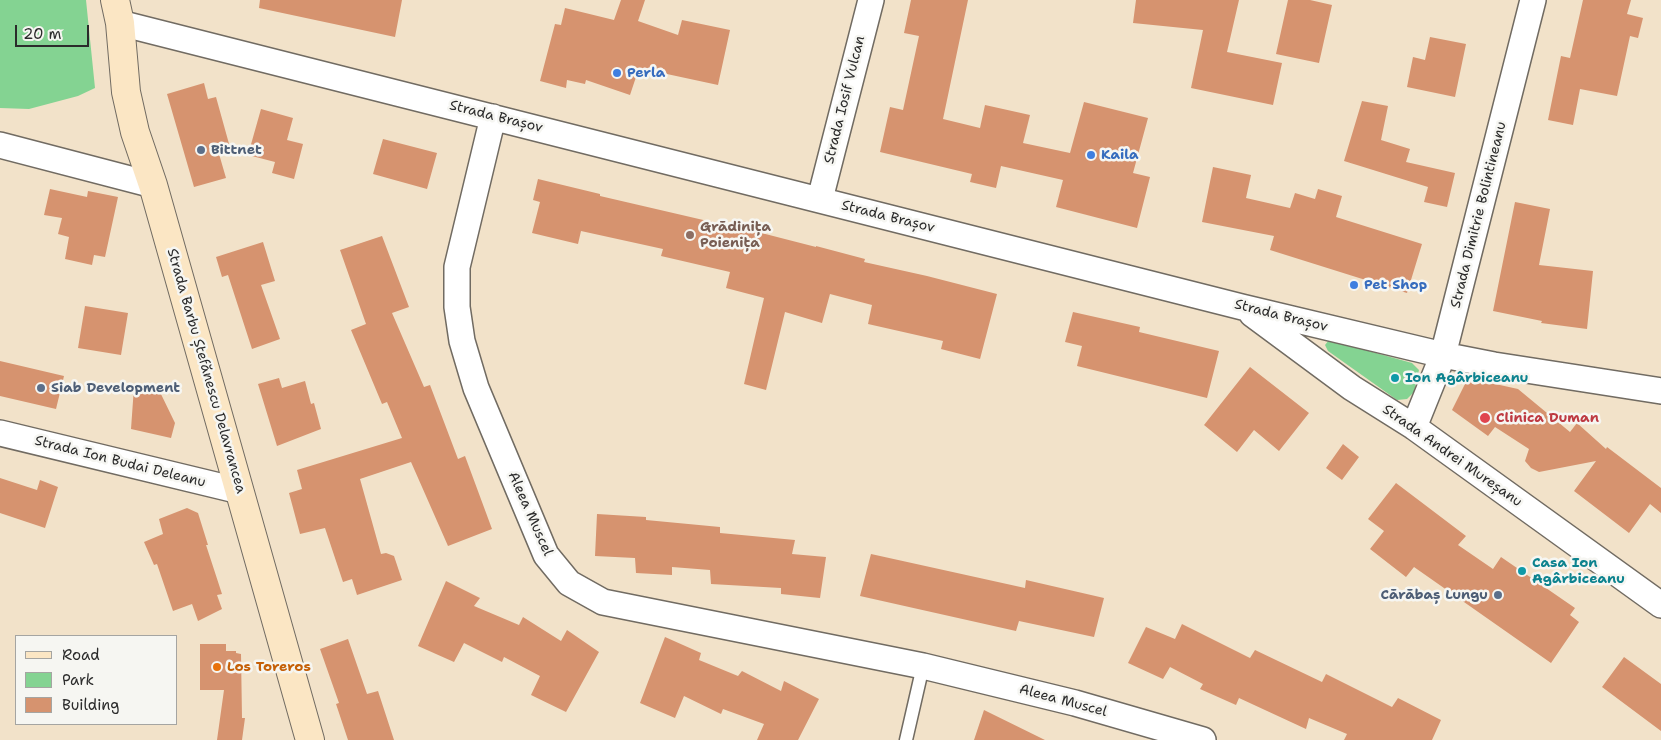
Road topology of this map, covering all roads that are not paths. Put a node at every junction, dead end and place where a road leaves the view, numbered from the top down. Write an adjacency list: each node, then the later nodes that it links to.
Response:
1 (871, 0): 7 (street, Strada Iosif Vulcan)
2 (1534, 0): 9 (street, Strada Dimitrie Bolintineanu)
3 (117, 12): 4 (street, Strada Brașov); 6 (main road, Strada Barbu Ștefănescu Delavrancea)
4 (494, 117): 7 (street, Strada Brașov); 15 (street, Aleea Muscel)
5 (0, 145): 6 (street)
6 (153, 185): 13 (main road, Strada Barbu Ștefănescu Delavrancea)
7 (820, 199): 8 (street, Strada Brașov)
8 (1242, 307): 9 (street, Strada Brașov); 11 (street, Strada Andrei Mureșanu)
9 (1443, 355): 10 (street, Strada Brașov); 11 (street, Strada Dimitrie Bolintineanu)
10 (1661, 391)
11 (1414, 427): 14 (street, Strada Andrei Mureșanu)
12 (0, 432): 13 (street, Strada Ion Budai Deleanu)
13 (240, 491): 16 (main road, Strada Barbu Ștefănescu Delavrancea)
14 (1661, 605)
15 (923, 666): 17 (lane); 18 (street, Aleea Muscel)
16 (310, 740)
17 (906, 740)
18 (1203, 740)

